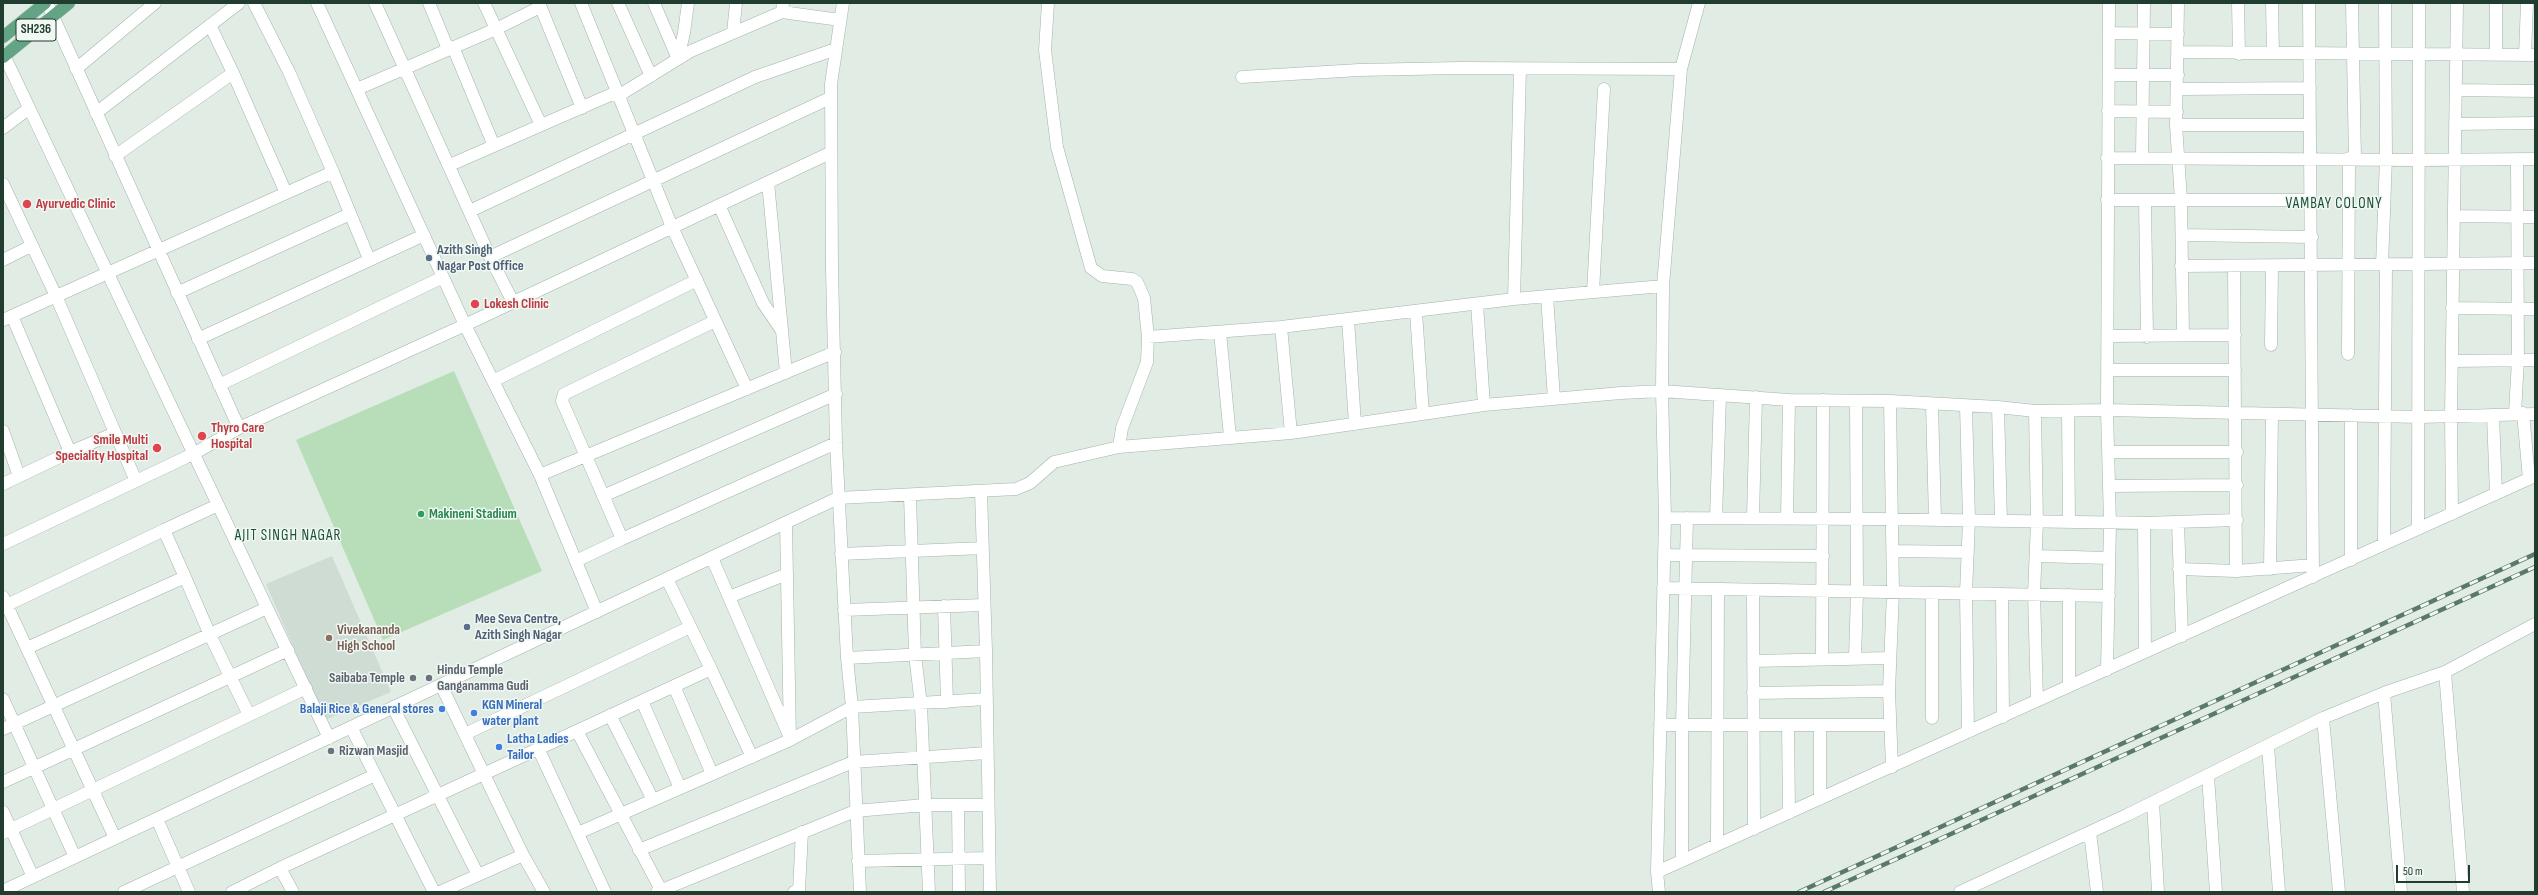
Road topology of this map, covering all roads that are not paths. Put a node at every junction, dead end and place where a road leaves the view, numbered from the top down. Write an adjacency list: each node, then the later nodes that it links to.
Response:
1 (46, 3): 32 (street); 40 (main road, SH236)
2 (69, 3): 32 (main road, SH236)
3 (154, 3): 56 (street)
4 (239, 3): 34 (street)
5 (254, 3): 100 (street)
6 (317, 3): 66 (street)
7 (375, 3): 55 (street)
8 (429, 3): 41 (street)
9 (484, 3): 35 (street)
10 (581, 3): 71 (street)
11 (618, 3): 62 (street)
12 (654, 3): 54 (street)
13 (688, 3): 54 (street)
14 (736, 3): 36 (street)
15 (843, 3): 33 (street)
16 (1048, 3): 159 (street)
17 (1699, 3): 58 (street)
18 (2109, 3): 37 (street)
19 (2144, 3): 38 (street)
20 (2178, 3): 39 (street)
21 (2238, 3): 48 (street)
22 (2272, 3): 44 (street)
23 (2309, 3): 45 (street)
24 (2352, 3): 46 (street)
25 (2385, 3): 47 (street)
26 (2419, 3): 49 (street)
27 (2456, 3): 50 (street)
28 (2496, 3): 51 (street)
29 (2527, 3): 53 (street)
30 (539, 5): 35 (street); 73 (street)
31 (782, 8): 33 (street); 36 (street)
32 (52, 17): 52 (main road, SH236); 56 (street)
33 (840, 20): 42 (street)
34 (210, 25): 59 (street); 76 (street)
35 (496, 29): 41 (street); 81 (street)
36 (733, 33): 54 (street)
37 (2109, 33): 38 (street); 60 (street)
38 (2143, 34): 39 (street); 63 (street)
39 (2178, 34): 43 (street)
40 (3, 37)
41 (451, 48): 55 (street); 86 (street)
42 (836, 49): 72 (street); 85 (street)
43 (2178, 52): 48 (street); 61 (street)
44 (2273, 53): 45 (street); 48 (street)
45 (2310, 53): 46 (street); 65 (street)
46 (2353, 53): 47 (street); 92 (street)
47 (2384, 53): 49 (street); 93 (street)
48 (2239, 54)
49 (2420, 54): 50 (street); 98 (street)
50 (2456, 54): 51 (street); 69 (street)
51 (2496, 54): 53 (street)
52 (3, 55): 74 (street)
53 (2530, 55)
54 (678, 59): 62 (street)
55 (405, 68): 66 (street); 99 (street)
56 (76, 69): 76 (street)
57 (1520, 69): 58 (street); 64 (street); 142 (street)
58 (1681, 69): 137 (street)
59 (233, 73): 88 (street); 104 (street)
60 (2109, 75): 63 (street); 75 (street)
61 (2178, 75): 63 (street); 68 (street)
62 (651, 76): 71 (street)
63 (2142, 76): 77 (street)
64 (1242, 77)
65 (2310, 88): 68 (street); 83 (street)
66 (357, 89): 116 (street)
67 (1604, 89): 138 (street)
68 (2178, 89): 78 (street)
69 (2456, 90): 70 (street); 80 (street)
70 (2535, 91)
71 (617, 94): 73 (street); 85 (street)
72 (830, 98): 87 (street); 101 (street)
73 (582, 108): 81 (street)
74 (28, 110): 84 (street); 134 (street)
75 (2108, 111): 77 (street); 90 (street)
76 (96, 112): 88 (street)
77 (2142, 112): 78 (street); 89 (street)
78 (2177, 112): 82 (street)
79 (2535, 123): 80 (street)
80 (2455, 124): 95 (street)
81 (541, 125): 86 (street)
82 (2176, 125): 83 (street); 94 (street)
83 (2310, 126): 91 (street)
84 (3, 128)
85 (634, 135): 101 (street); 110 (street)
86 (494, 146): 99 (street)
87 (830, 153): 102 (street); 163 (street)
88 (115, 156): 120 (street)
89 (2142, 157): 90 (street); 94 (street)
90 (2107, 158): 105 (street)
91 (2311, 158): 92 (street); 94 (street); 108 (street)
92 (2352, 158): 93 (street); 127 (street)
93 (2386, 158): 98 (street); 128 (street)
94 (2178, 159): 107 (street)
95 (2454, 159): 96 (street); 98 (street); 112 (street)
96 (2517, 159): 97 (street); 113 (street)
97 (2535, 159)
98 (2420, 160): 129 (street)
99 (450, 165): 110 (street)
100 (333, 172): 104 (street); 111 (street)
101 (653, 181): 115 (street); 121 (street)
102 (768, 182): 109 (street); 154 (street)
103 (4, 192): 119 (street)
104 (286, 193): 120 (street)
105 (2107, 200): 106 (street); 158 (street)
106 (2145, 200): 107 (street); 160 (street)
107 (2181, 200): 108 (street); 117 (street)
108 (2311, 200): 118 (street)
109 (719, 205): 115 (street); 154 (street)
110 (470, 211): 121 (street)
111 (350, 214): 122 (street); 139 (street)
112 (2454, 216): 113 (street); 130 (street)
113 (2517, 217): 114 (street); 124 (street)
114 (2535, 217)
115 (672, 227): 136 (street); 143 (street)
116 (424, 235): 122 (street); 135 (street)
117 (2182, 235): 118 (street); 131 (street)
118 (2312, 237): 126 (street)
119 (31, 246): 123 (street); 140 (street)
120 (158, 250): 134 (street); 139 (street)
121 (490, 257): 143 (street)
122 (369, 259): 161 (street)
123 (3, 260)
124 (2518, 263): 125 (street); 130 (street); 146 (street)
125 (2535, 263)
126 (2312, 265): 127 (street); 133 (street); 194 (street)
127 (2350, 265): 128 (street); 164 (street)
128 (2384, 265): 129 (street); 198 (street)
129 (2418, 265): 130 (street); 199 (street)
130 (2453, 265): 145 (street)
131 (2181, 266): 132 (street); 156 (street)
132 (2234, 266): 133 (street); 157 (street)
133 (2272, 266): 162 (street)
134 (106, 272): 140 (street); 211 (street)
135 (443, 277): 152 (street); 172 (street)
136 (697, 280): 151 (street); 171 (street)
137 (1663, 286): 138 (street); 174 (street)
138 (1593, 292): 141 (street)
139 (177, 293): 161 (street)
140 (56, 296): 149 (street); 203 (street)
141 (1548, 296): 142 (street); 178 (street)
142 (1514, 299): 144 (street)
143 (513, 302): 152 (street)
144 (1477, 304): 148 (street); 184 (street)
145 (2452, 308): 146 (street); 167 (street)
146 (2518, 309): 147 (street); 165 (street)
147 (2535, 309)
148 (1416, 312): 150 (street); 191 (street)
149 (8, 318): 208 (street)
150 (1348, 320): 153 (street); 200 (street)
151 (715, 321): 173 (street); 212 (street)
152 (465, 325): 171 (street); 201 (street)
153 (1281, 327): 155 (street); 204 (street)
154 (783, 332): 170 (street)
155 (1220, 332): 159 (street); 205 (street)
156 (2183, 335): 157 (street); 160 (street)
157 (2235, 335): 169 (street)
158 (2109, 336): 160 (street); 168 (street)
159 (1148, 337): 207 (street)
160 (2147, 337)
161 (198, 339): 172 (street)
162 (2271, 346)
163 (835, 352): 170 (street); 175 (street)
164 (2348, 354)
165 (2518, 360): 166 (street); 167 (street); 190 (street)
166 (2535, 360)
167 (2452, 361): 196 (street)
168 (2108, 370): 169 (street); 187 (street)
169 (2235, 370): 192 (street)
170 (786, 373): 173 (street)
171 (493, 381): 213 (street)
172 (219, 385): 201 (street)
173 (747, 389): 212 (street)
174 (1662, 391): 176 (street); 178 (street); 227 (street)
175 (836, 394): 206 (street); 222 (street)
176 (1720, 394): 177 (street); 229 (street)
177 (1756, 397): 179 (street); 230 (street)
178 (1554, 399): 184 (street)
179 (1788, 400): 180 (street); 231 (street)
180 (1823, 400): 181 (street); 232 (street)
181 (1856, 401): 182 (street); 233 (street)
182 (1890, 401): 183 (street); 234 (street)
183 (1932, 404): 185 (street); 235 (street)
184 (1484, 405): 191 (street)
185 (1966, 406): 186 (street); 236 (street)
186 (1998, 407): 188 (street); 238 (street)
187 (2107, 410): 189 (street); 192 (street); 209 (street)
188 (2035, 411): 189 (street); 239 (street)
189 (2068, 411): 240 (street)
190 (2525, 413): 197 (street); 215 (street)
191 (1423, 414): 200 (street)
192 (2237, 414): 193 (street); 210 (street)
193 (2272, 414): 194 (street); 264 (street)
194 (2312, 415): 195 (street); 266 (street)
195 (2351, 415): 198 (street); 261 (street)
196 (2451, 415): 197 (street); 199 (street); 226 (street)
197 (2493, 415): 221 (street)
198 (2384, 416): 199 (street); 249 (street)
199 (2419, 417): 245 (street)
200 (1355, 424): 204 (street)
201 (239, 428): 211 (street)
202 (3, 431): 214 (street)
203 (115, 433): 208 (street); 216 (street)
204 (1291, 433): 205 (street)
205 (1230, 437): 207 (street)
206 (836, 443): 224 (street); 247 (street)
207 (1119, 448): 220 (street)
208 (70, 452): 214 (street)
209 (2108, 452): 210 (street); 219 (street)
210 (2237, 452): 218 (street)
211 (193, 454): 216 (street); 225 (street)
212 (586, 456): 213 (street); 222 (street)
213 (540, 475): 262 (street)
214 (19, 476): 217 (street)
215 (2532, 478): 221 (street)
216 (136, 481): 248 (street)
217 (3, 484)
218 (2237, 485): 219 (street); 237 (street)
219 (2108, 486): 242 (street)
220 (981, 492): 223 (street); 250 (street)
221 (2496, 494): 226 (street)
222 (603, 496): 247 (street)
223 (910, 496): 224 (street); 251 (street)
224 (838, 498): 241 (street); 254 (street)
225 (218, 505): 246 (street); 288 (street)
226 (2452, 514): 245 (street)
227 (1665, 518): 228 (street); 255 (street)
228 (1687, 518): 229 (street); 256 (street)
229 (1716, 518): 230 (street)
230 (1752, 518): 231 (street)
231 (1787, 519): 232 (street)
232 (1823, 519): 233 (street); 257 (street)
233 (1857, 519): 234 (street); 275 (street)
234 (1893, 519): 235 (street); 252 (street)
235 (1935, 520): 236 (street)
236 (1969, 520): 238 (street); 253 (street)
237 (2237, 520): 244 (street); 265 (street)
238 (2001, 521): 239 (street)
239 (2037, 522): 240 (street); 258 (street)
240 (2069, 522): 242 (street)
241 (786, 523): 259 (street); 267 (street)
242 (2110, 523): 243 (street); 260 (street)
243 (2144, 523): 244 (street); 298 (street)
244 (2178, 523): 263 (street)
245 (2418, 529): 249 (street)
246 (164, 530): 268 (street); 284 (street)
247 (622, 539): 262 (street)
248 (3, 544)
249 (2384, 544): 261 (street)
250 (983, 548): 251 (street); 285 (street)
251 (911, 551): 254 (street); 287 (street)
252 (1893, 551): 253 (street); 276 (street)
253 (1968, 552): 278 (street)
254 (841, 554): 289 (street)
255 (1664, 555): 256 (street); 270 (street)
256 (1686, 555): 257 (street); 271 (street)
257 (1823, 556): 274 (street)
258 (2036, 556): 260 (street); 280 (street)
259 (712, 558): 269 (street); 283 (street)
260 (2109, 558): 282 (street)
261 (2351, 560): 266 (street)
262 (576, 561): 290 (street)
263 (2179, 569): 265 (street); 294 (street)
264 (2270, 569): 265 (street); 266 (street)
265 (2236, 571)
266 (2313, 571): 294 (street)
267 (787, 574): 283 (street); 345 (street)
268 (185, 577): 293 (street); 295 (street)
269 (667, 579): 290 (street); 292 (street)
270 (1663, 588): 271 (street); 332 (street)
271 (1685, 589): 272 (street); 333 (street)
272 (1718, 589): 273 (street); 334 (street)
273 (1753, 590): 274 (street); 305 (street)
274 (1822, 591): 275 (street); 304 (street)
275 (1857, 592): 276 (street); 302 (street)
276 (1893, 592): 277 (street); 303 (street)
277 (1932, 593): 278 (street); 329 (street)
278 (1966, 593): 279 (street); 342 (street)
279 (2002, 594): 280 (street); 328 (street)
280 (2034, 594): 281 (street); 320 (street)
281 (2069, 595): 282 (street); 312 (street)
282 (2109, 596): 307 (street)
283 (729, 597): 345 (street)
284 (5, 601): 295 (street)
285 (984, 605): 286 (street); 297 (street)
286 (944, 606): 287 (street); 299 (street)
287 (914, 607): 289 (street); 300 (street)
288 (267, 608): 293 (street); 296 (street)
289 (844, 610): 301 (street)
290 (597, 612): 310 (street)
291 (2535, 624): 308 (street)
292 (690, 627): 306 (street); 343 (street)
293 (210, 635): 309 (street); 323 (street)
294 (2182, 636): 298 (street)
295 (27, 648): 323 (street)
296 (288, 650): 309 (street); 313 (street)
297 (986, 651): 299 (street); 318 (street)
298 (2145, 652): 307 (street)
299 (945, 654): 300 (street); 321 (street)
300 (915, 655): 301 (street); 322 (street)
301 (847, 658): 325 (street)
302 (1855, 658): 303 (street); 304 (street)
303 (1889, 658): 314 (street)
304 (1822, 659): 305 (street)
305 (1753, 661): 315 (street)
306 (711, 669): 311 (street); 350 (street)
307 (2107, 670): 312 (street)
308 (2445, 672): 316 (street); 419 (street)
309 (231, 677): 326 (street); 348 (street)
310 (441, 685): 324 (street); 343 (street)
311 (674, 686): 319 (street); 356 (street)
312 (2069, 686): 320 (street)
313 (306, 688): 326 (street); 344 (street)
314 (1889, 691): 315 (street); 338 (street)
315 (1753, 693): 335 (street)
316 (2384, 693): 330 (street); 418 (street)
317 (3, 699): 331 (street)
318 (987, 699): 321 (street); 349 (street)
319 (642, 701): 327 (street); 360 (street)
320 (2036, 701): 328 (street)
321 (947, 702): 322 (street)
322 (920, 705): 325 (street); 351 (street)
323 (54, 706): 331 (street); 348 (street)
324 (394, 707): 339 (street); 362 (street)
325 (852, 707): 345 (street); 352 (street)
326 (249, 715): 361 (street)
327 (610, 715): 341 (street); 364 (street)
328 (2003, 716): 342 (street)
329 (1932, 718)
330 (2323, 718): 346 (street); 417 (street)
331 (15, 724): 340 (street); 353 (street)
332 (1660, 725): 333 (street); 393 (street)
333 (1682, 725): 334 (street); 390 (street)
334 (1718, 725): 335 (street); 382 (street)
335 (1753, 725): 336 (street); 376 (street)
336 (1788, 725): 337 (street); 372 (street)
337 (1820, 726): 338 (street); 363 (street)
338 (1890, 726): 354 (street)
339 (351, 727): 344 (street); 357 (street)
340 (3, 729)
341 (576, 731): 347 (street); 374 (street)
342 (1968, 732): 354 (street)
343 (465, 734): 355 (street)
344 (329, 738): 375 (street)
345 (790, 740): 350 (street)
346 (2268, 746): 358 (street); 416 (street)
347 (538, 748): 355 (street); 380 (street)
348 (74, 750): 353 (street); 361 (street)
349 (987, 753): 351 (street); 368 (street)
350 (752, 757): 356 (street)
351 (922, 757): 352 (street); 366 (street)
352 (852, 762): 370 (street); 383 (street)
353 (35, 767): 359 (street); 369 (street)
354 (1892, 767): 363 (street)
355 (485, 773): 362 (street); 384 (street)
356 (712, 774): 360 (street)
357 (375, 775): 373 (street); 391 (street)
358 (2208, 776): 365 (street); 415 (street)
359 (3, 782)
360 (680, 788): 364 (street)
361 (93, 790): 369 (street); 381 (street)
362 (438, 795): 373 (street); 394 (street)
363 (1820, 799): 372 (street)
364 (653, 800): 374 (street)
365 (2152, 802): 379 (street); 414 (street)
366 (925, 805): 367 (street); 370 (street); 387 (street)
367 (958, 805): 368 (street); 388 (street)
368 (988, 805): 386 (street)
369 (53, 809): 377 (street); 385 (street)
370 (855, 811): 378 (street); 389 (street)
371 (3, 812): 377 (street)
372 (1789, 813): 376 (street)
373 (395, 814): 392 (street); 404 (street)
374 (619, 814): 380 (street); 383 (street)
375 (156, 819): 381 (street); 391 (street)
376 (1754, 829): 382 (street)
377 (7, 831): 395 (street)
378 (802, 832): 399 (street); 400 (street)
379 (2090, 832): 412 (street); 413 (street)
380 (578, 833): 406 (street)
381 (115, 838): 385 (street)
382 (1717, 845): 390 (street)
383 (639, 850): 399 (street)
384 (523, 855): 394 (street); 398 (street)
385 (75, 857): 395 (street)
386 (989, 858): 388 (street); 410 (street)
387 (928, 859): 388 (street); 389 (street); 408 (street)
388 (958, 859): 409 (street)
389 (858, 861): 407 (street)
390 (1682, 861): 393 (street)
391 (178, 868): 401 (street); 402 (street)
392 (280, 868): 397 (street); 403 (street)
393 (1657, 872): 411 (street)
394 (478, 876): 405 (street)
395 (33, 877): 396 (street)
396 (3, 891)
397 (236, 891)
398 (542, 891)
399 (659, 891)
400 (797, 891)
401 (124, 892)
402 (189, 892)
403 (293, 892)
404 (434, 892)
405 (440, 892)
406 (606, 892)
407 (860, 892)
408 (929, 892)
409 (959, 892)
410 (990, 892)
411 (1659, 892)
412 (1960, 892)
413 (2097, 892)
414 (2158, 892)
415 (2216, 892)
416 (2279, 892)
417 (2339, 892)
418 (2401, 892)
419 (2463, 892)

